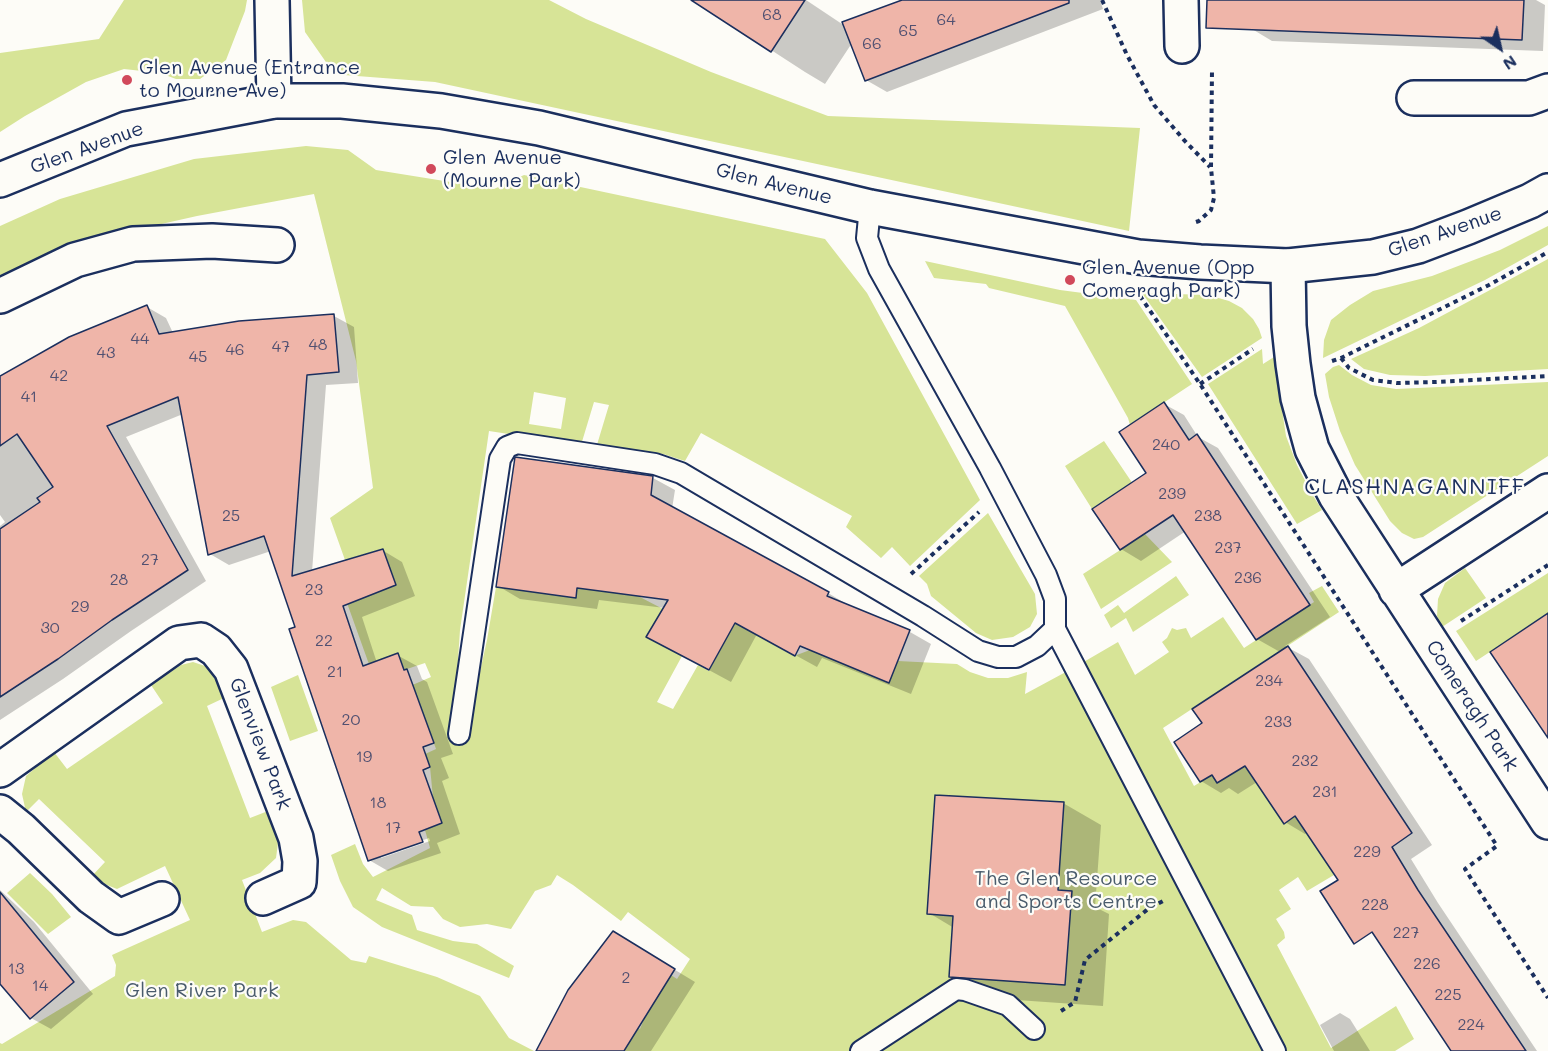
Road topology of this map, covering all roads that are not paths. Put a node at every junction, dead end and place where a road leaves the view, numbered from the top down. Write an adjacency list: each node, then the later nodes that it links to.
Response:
1 (272, 0): 6 (street)
2 (1181, 0): 3 (street)
3 (1182, 46)
4 (1548, 91): 5 (street)
5 (1414, 98)
6 (274, 101): 7 (street, Glen Avenue); 9 (street, Glen Avenue)
7 (0, 180)
8 (1548, 191): 11 (street, Glen Avenue)
9 (870, 207): 11 (street, Glen Avenue); 15 (lane)
10 (277, 245): 12 (street)
11 (1288, 266): 14 (street, Comeragh Park)
12 (0, 296)
13 (1548, 491): 14 (street)
14 (1396, 590): 19 (street, Comeragh Park)
15 (1055, 629): 16 (lane); 24 (lane)
16 (459, 734)
17 (0, 770): 20 (street, Glenview Park)
18 (0, 812): 21 (street)
19 (1548, 822)
20 (263, 898)
21 (162, 899)
22 (1034, 1029): 23 (lane)
23 (861, 1051)
24 (1275, 1051)

